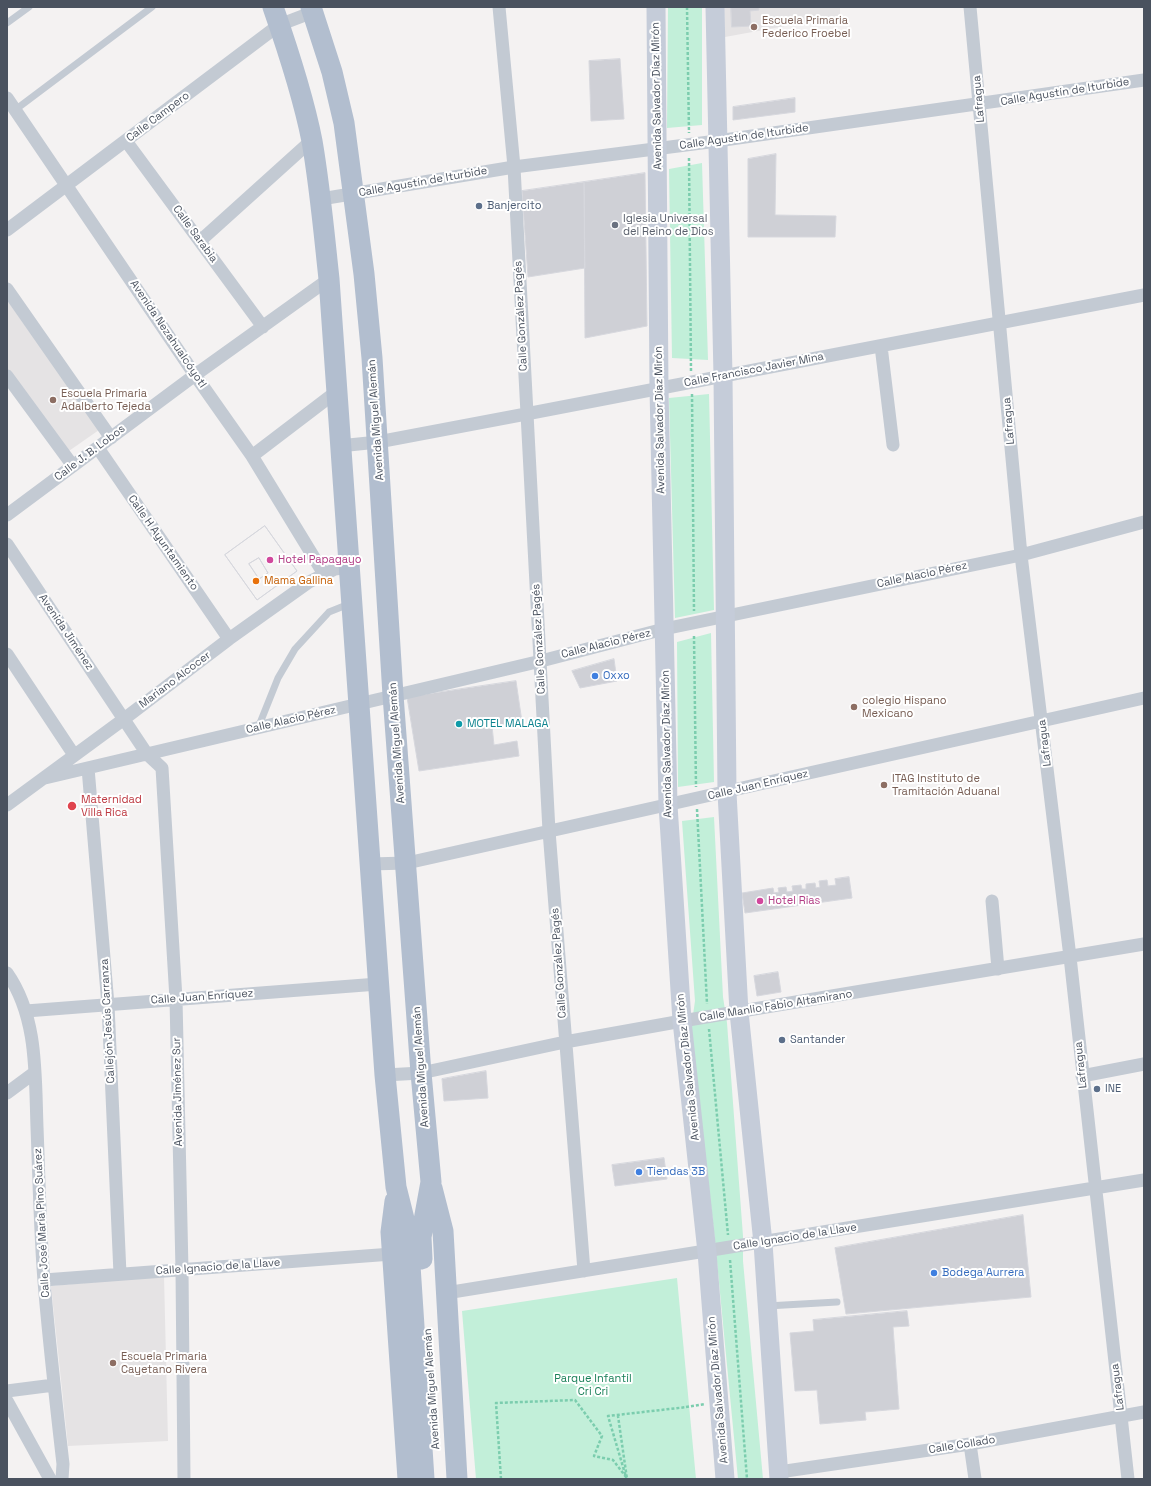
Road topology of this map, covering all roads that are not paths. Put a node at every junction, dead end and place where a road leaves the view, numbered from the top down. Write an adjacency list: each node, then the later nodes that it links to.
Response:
1 (29, 7): 9 (lane)
2 (152, 7): 13 (lane)
3 (499, 7): 18 (street, Calle González Pagés)
4 (656, 7): 17 (main road, Avenida Salvador Díaz Mirón)
5 (715, 7): 16 (main road)
6 (970, 7): 12 (street, Lafragua)
7 (312, 9): 8 (street, Calle Campero); 20 (main road, Avenida Miguel Alemán)
8 (276, 16): 14 (main road, Avenida Miguel Alemán); 15 (street, Calle Campero)
9 (7, 23)
10 (1144, 80): 12 (street, Calle Agustín de Iturbide)
11 (7, 98): 13 (street, Avenida Nezahualcóyotl)
12 (980, 104): 16 (street, Calle Agustín de Iturbide); 27 (street, Lafragua)
13 (15, 110): 19 (street, Avenida Nezahualcóyotl)
14 (312, 140): 21 (main road, Avenida Miguel Alemán); 23 (street)
15 (126, 141): 19 (street, Calle Campero); 23 (street, Calle Sarabia)
16 (717, 141): 17 (street, Calle Agustín de Iturbide); 32 (main road)
17 (658, 149): 18 (street, Calle Agustín de Iturbide); 33 (main road, Avenida Salvador Díaz Mirón)
18 (514, 167): 20 (street, Calle Agustín de Iturbide); 35 (street, Calle González Pagés)
19 (66, 184): 22 (street, Calle Campero); 30 (street, Avenida Nezahualcóyotl)
20 (354, 194): 21 (street, Calle Agustín de Iturbide); 37 (main road, Avenida Miguel Alemán)
21 (321, 199): 24 (main road, Avenida Miguel Alemán)
22 (7, 230)
23 (200, 241): 28 (street, Calle Sarabia)
24 (329, 279): 28 (street, Calle J. B. Lobos); 34 (main road, Avenida Miguel Alemán)
25 (7, 289): 36 (street)
26 (1144, 295): 27 (street, Calle Francisco Javier Mina)
27 (1000, 323): 29 (street, Calle Francisco Javier Mina); 46 (street, Lafragua)
28 (263, 327): 30 (street, Calle J. B. Lobos)
29 (881, 346): 32 (street, Calle Francisco Javier Mina); 38 (street)
30 (195, 375): 36 (street, Calle J. B. Lobos); 41 (street, Avenida Nezahualcóyotl)
31 (7, 376): 42 (street)
32 (723, 376): 33 (street, Calle Francisco Javier Mina); 50 (main road)
33 (659, 389): 35 (street, Calle Francisco Javier Mina); 51 (main road, Avenida Salvador Díaz Mirón)
34 (336, 392): 39 (main road, Avenida Miguel Alemán); 41 (street)
35 (526, 414): 37 (street, Calle Francisco Javier Mina); 54 (street, Calle González Pagés)
36 (111, 438): 40 (street, Calle J. B. Lobos)
37 (378, 442): 39 (street, Calle Francisco Javier Mina); 55 (main road, Avenida Miguel Alemán)
38 (893, 445)
39 (339, 446): 47 (main road, Avenida Miguel Alemán)
40 (98, 448): 42 (street, Calle J. B. Lobos); 52 (street, Calle H Ayuntamiento)
41 (252, 456): 48 (street, Avenida Nezahualcóyotl)
42 (73, 466): 43 (street, Calle J. B. Lobos)
43 (7, 515)
44 (1144, 522): 46 (street, Calle Alacio Pérez)
45 (7, 544): 58 (street, Avenida Jiménez)
46 (1022, 555): 50 (street, Calle Alacio Pérez); 59 (street, Lafragua)
47 (348, 567): 48 (street, Mariano Alcocer); 49 (main road, Avenida Miguel Alemán)
48 (324, 574): 52 (street, Mariano Alcocer)
49 (351, 603): 57 (main road, Avenida Miguel Alemán); 60 (lane)
50 (724, 615): 51 (street, Calle Alacio Pérez); 65 (main road)
51 (664, 629): 54 (street, Calle Alacio Pérez); 67 (main road, Avenida Salvador Díaz Mirón)
52 (229, 639): 58 (street, Mariano Alcocer)
53 (7, 654): 62 (street)
54 (540, 661): 55 (street, Calle Alacio Pérez); 68 (street, Calle González Pagés)
55 (393, 695): 57 (street, Calle Alacio Pérez); 69 (main road, Avenida Miguel Alemán)
56 (1144, 698): 59 (street, Calle Juan Enríquez)
57 (359, 704): 60 (street, Calle Alacio Pérez); 70 (main road, Avenida Miguel Alemán)
58 (124, 719): 61 (street, Avenida Jiménez Sur); 62 (street, Mariano Alcocer)
59 (1042, 721): 65 (street, Calle Juan Enríquez); 73 (street, Lafragua)
60 (258, 728): 61 (street, Calle Alacio Pérez)
61 (147, 754): 63 (street, Calle Alacio Pérez); 77 (street, Avenida Jiménez Sur)
62 (74, 755): 64 (street, Mariano Alcocer)
63 (88, 768): 64 (street, Calle Alacio Pérez); 78 (street, Callejón Jesús Carranza)
64 (45, 778): 66 (street, Mariano Alcocer)
65 (727, 792): 67 (street, Calle Juan Enríquez); 80 (main road)
66 (7, 805)
67 (668, 805): 68 (street, Calle Juan Enríquez); 81 (main road, Avenida Salvador Díaz Mirón)
68 (549, 831): 69 (street, Calle Juan Enríquez); 82 (street, Calle González Pagés)
69 (407, 863): 70 (street, Calle Juan Enríquez); 85 (main road, Avenida Miguel Alemán)
70 (370, 864): 76 (main road, Avenida Miguel Alemán)
71 (992, 901): 74 (street)
72 (1144, 944): 73 (street, Calle Manlio Fabio Altamirano)
73 (1070, 957): 74 (street, Calle Manlio Fabio Altamirano); 87 (street, Lafragua)
74 (998, 969): 80 (street, Calle Manlio Fabio Altamirano)
75 (7, 973): 79 (street, Calle José María Pino Suárez)
76 (378, 984): 77 (street, Calle Juan Enríquez); 86 (main road, Avenida Miguel Alemán)
77 (176, 999): 78 (street, Calle Juan Enríquez); 96 (street, Avenida Jiménez Sur)
78 (108, 1005): 79 (street, Calle Juan Enríquez); 98 (street, Callejón Jesús Carranza)
79 (26, 1011): 84 (street, Calle José María Pino Suárez)
80 (739, 1012): 81 (street, Calle Manlio Fabio Altamirano); 93 (main road)
81 (682, 1021): 82 (street, Calle Manlio Fabio Altamirano); 94 (main road, Avenida Salvador Díaz Mirón)
82 (565, 1042): 85 (street, Calle Manlio Fabio Altamirano); 97 (street, Calle González Pagés)
83 (1144, 1064): 87 (street)
84 (34, 1073): 88 (street); 99 (street, Calle José María Pino Suárez)
85 (421, 1073): 86 (street, Calle Manlio Fabio Altamirano); 90 (main road, Avenida Miguel Alemán)
86 (385, 1075): 91 (main road, Avenida Miguel Alemán)
87 (1082, 1076): 92 (street, Lafragua)
88 (7, 1093)
89 (1144, 1180): 92 (street, Calle Ignacio de la Llave)
90 (431, 1182): 100 (main road); 108 (main road, Avenida Miguel Alemán)
91 (396, 1187): 95 (main road); 108 (main road, Avenida Miguel Alemán)
92 (1095, 1189): 93 (street, Calle Ignacio de la Llave); 107 (street, Lafragua)
93 (763, 1242): 94 (street, Calle Ignacio de la Llave); 102 (main road)
94 (707, 1252): 97 (street, Calle Ignacio de la Llave); 118 (main road, Avenida Salvador Díaz Mirón)
95 (392, 1254): 96 (street, Calle Ignacio de la Llave); 114 (main road)
96 (182, 1270): 98 (street, Calle Ignacio de la Llave); 113 (street, Avenida Jiménez Sur)
97 (584, 1271): 100 (street, Calle Ignacio de la Llave)
98 (120, 1274): 99 (street, Calle Ignacio de la Llave)
99 (44, 1280): 103 (street, Calle José María Pino Suárez)
100 (446, 1293): 117 (main road)
101 (837, 1302): 102 (lane)
102 (767, 1306): 110 (main road)
103 (54, 1385): 104 (street); 112 (street, Calle José María Pino Suárez)
104 (7, 1391)
105 (7, 1401): 111 (street)
106 (1144, 1412): 107 (street, Calle Collado)
107 (1121, 1416): 109 (street, Calle Collado); 120 (street, Lafragua)
108 (427, 1420): 115 (main road, Avenida Miguel Alemán); 116 (main road, Avenida Miguel Alemán)
109 (970, 1444): 110 (street, Calle Collado); 119 (street)
110 (779, 1476)
111 (50, 1479)
112 (62, 1479)
113 (184, 1479)
114 (408, 1479)
115 (424, 1479)
116 (438, 1479)
117 (457, 1479)
118 (725, 1479)
119 (975, 1479)
120 (1128, 1479)

